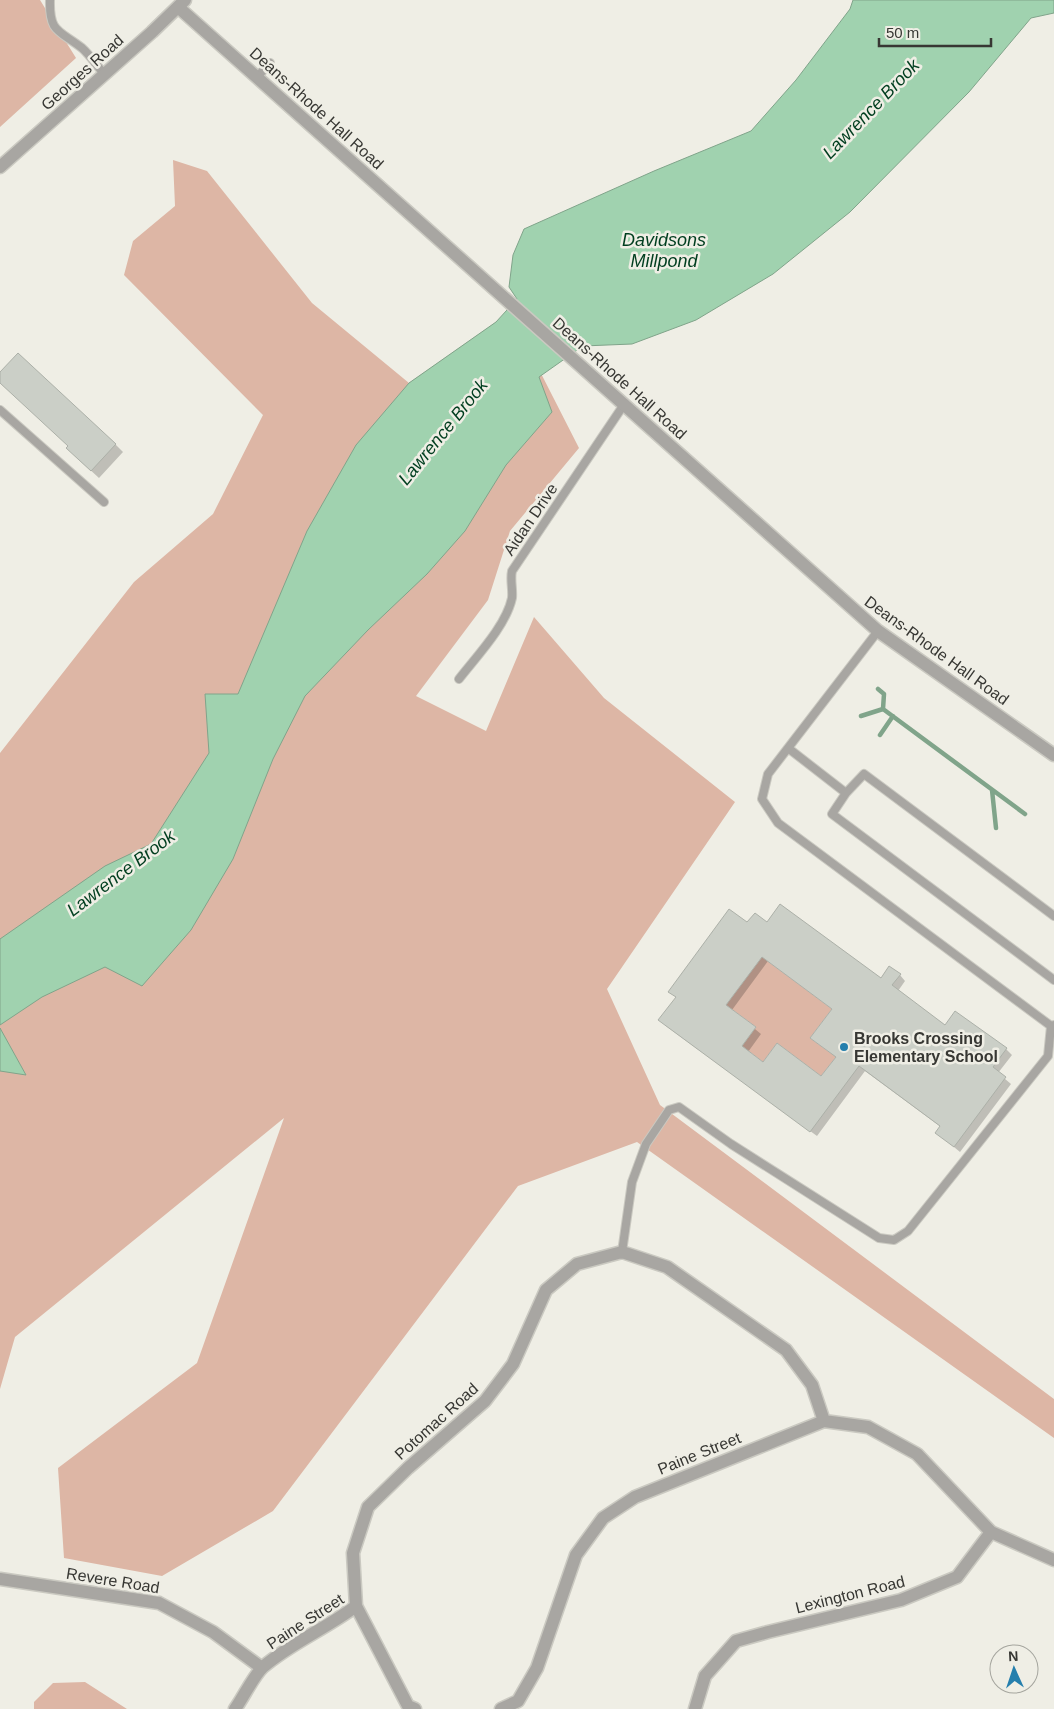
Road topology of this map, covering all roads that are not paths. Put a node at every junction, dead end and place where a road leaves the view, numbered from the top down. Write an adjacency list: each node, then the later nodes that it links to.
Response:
1 (50, 0): 4 (lane)
2 (182, 3): 4 (street, Georges Road); 5 (street, Deans-Rhode Hall Road)
3 (270, 63): 5 (lane)
4 (104, 75): 6 (street, Georges Road)
5 (257, 76): 7 (street, Deans-Rhode Hall Road)
6 (0, 167)
7 (625, 404): 10 (street, Deans-Rhode Hall Road); 11 (lane, Aidan Drive)
8 (0, 410): 9 (lane)
9 (104, 502)
10 (878, 631): 12 (lane); 13 (street, Deans-Rhode Hall Road)
11 (459, 679)
12 (788, 748): 14 (lane); 17 (lane)
13 (1054, 755)
14 (846, 793): 15 (lane); 16 (lane)
15 (1054, 916)
16 (1054, 980)
17 (1053, 1026): 18 (lane)
18 (622, 1252): 19 (street); 23 (street, Potomac Road)
19 (824, 1421): 20 (street, Paine Street); 27 (street, Paine Street)
20 (991, 1532): 21 (street); 28 (street, Lexington Road)
21 (1054, 1560)
22 (0, 1579): 24 (street, Revere Road)
23 (356, 1606): 24 (street, Paine Street); 26 (street, Paine Street)
24 (262, 1668): 25 (street, Paine Street)
25 (236, 1709)
26 (415, 1709)
27 (501, 1709)
28 (694, 1709)

